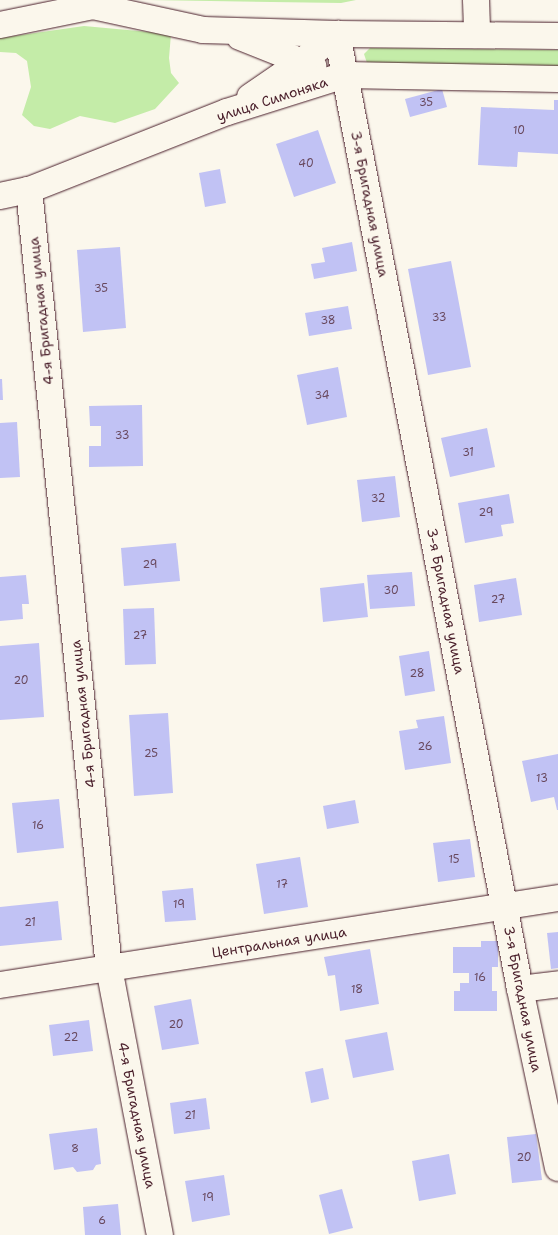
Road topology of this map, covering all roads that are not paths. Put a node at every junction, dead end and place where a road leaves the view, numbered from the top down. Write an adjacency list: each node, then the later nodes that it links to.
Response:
1 (476, 0): 6 (street)
2 (86, 3): 3 (street); 4 (street)
3 (0, 26)
4 (225, 31): 5 (street); 8 (street)
5 (337, 34): 6 (street); 8 (street); 9 (street, 3-я Бригадная улица)
6 (477, 35): 7 (street)
7 (558, 36)
8 (302, 62): 9 (street); 11 (street)
9 (345, 75): 10 (street, улица Симоняка); 11 (street, улица Симоняка); 15 (street, 3-я Бригадная улица)
10 (558, 79)
11 (227, 112): 12 (street, улица Симоняка)
12 (29, 190): 13 (street, улица Симоняка); 16 (street, 4-я Бригадная улица)
13 (0, 196)
14 (558, 898): 15 (street, Центральная улица)
15 (505, 908): 16 (street, Центральная улица); 19 (street, 3-я Бригадная улица)
16 (109, 968): 18 (street, Центральная улица); 21 (street, 4-я Бригадная улица)
17 (558, 984): 19 (street)
18 (0, 985)
19 (520, 989): 20 (street, 3-я Бригадная улица)
20 (558, 1168)
21 (160, 1235)

